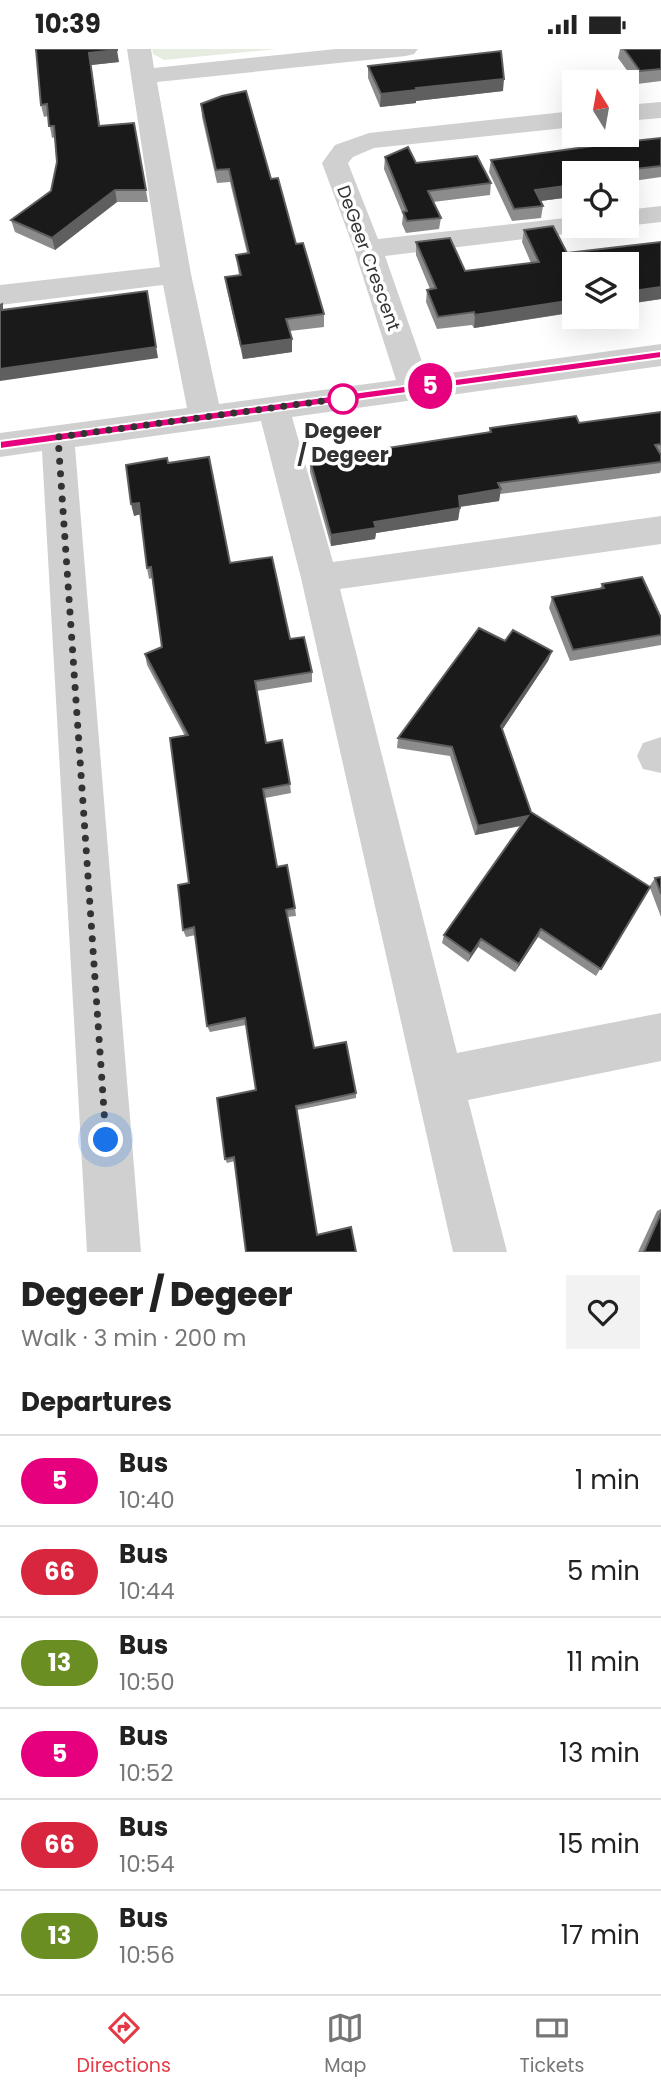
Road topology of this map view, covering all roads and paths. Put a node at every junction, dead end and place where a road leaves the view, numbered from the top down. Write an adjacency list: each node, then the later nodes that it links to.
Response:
1 (139, 49): 3 (street)
2 (406, 49): 3 (street)
3 (143, 76): 11 (street)
4 (661, 110): 5 (street)
5 (639, 112)
6 (562, 120): 10 (street, DeGeer Crescent)
7 (661, 214): 8 (street)
8 (639, 217)
9 (562, 226): 10 (street)
10 (368, 249): 14 (street, DeGeer Crescent)
11 (176, 274): 12 (street); 16 (street)
12 (0, 295)
13 (661, 355): 14 (street)
14 (415, 388): 15 (street)
15 (274, 409): 16 (street); 20 (street)
16 (205, 417): 17 (street)
17 (58, 437): 18 (street); 23 (street)
18 (0, 445)
19 (661, 530): 20 (street)
20 (319, 578): 22 (street)
21 (661, 1037): 22 (street)
22 (440, 1081): 24 (street)
23 (114, 1252)
24 (480, 1252)

